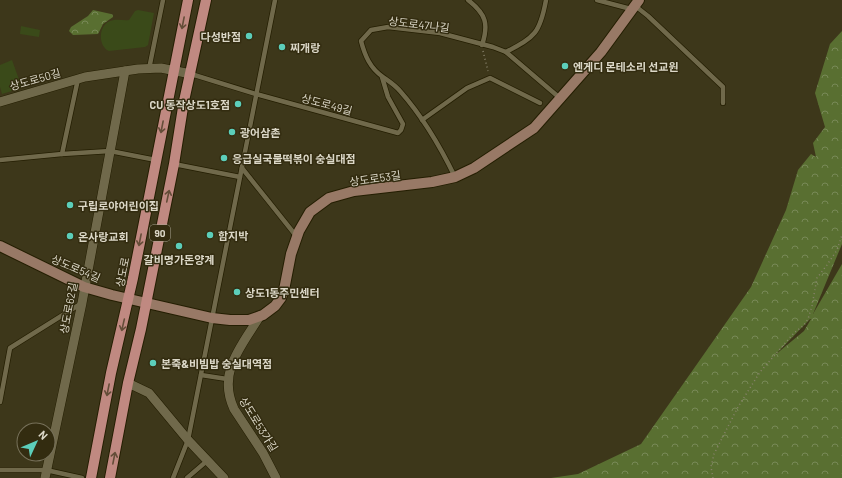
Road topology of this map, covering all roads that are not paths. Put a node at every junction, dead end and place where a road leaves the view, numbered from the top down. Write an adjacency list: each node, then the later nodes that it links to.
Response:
1 (162, 0): 11 (lane)
2 (188, 0): 13 (main road, 상도로 / 90, one-way to 13)
3 (206, 0): 14 (main road, 90)
4 (275, 0): 17 (lane)
5 (468, 0): 9 (lane)
6 (546, 0): 10 (lane)
7 (597, 0): 8 (lane)
8 (635, 5): 18 (street, 상도로53길); 20 (lane)
9 (482, 45): 10 (lane); 15 (lane, 상도로47나길)
10 (506, 52): 18 (lane)
11 (149, 69): 12 (street, 상도로50길); 13 (street, 상도로50길)
12 (125, 71): 16 (street, 상도로50길); 23 (street, 상도로62길)
13 (174, 71): 14 (street, 상도로50길); 26 (main road, 상도로 / 90, one-way to 26)
14 (191, 74): 17 (lane, 상도로49길); 27 (main road, 90)
15 (382, 77): 17 (lane, 상도로49길); 22 (lane, 상도로47나길)
16 (78, 79): 19 (street, 상도로50길); 24 (lane, 상도로50길)
17 (256, 94): 28 (lane)
18 (561, 99): 30 (street, 상도로53길)
19 (0, 102)
20 (723, 102)
21 (540, 103): 22 (lane)
22 (422, 120): 30 (lane, 상도로47나길)
23 (110, 151): 24 (lane); 26 (lane); 33 (street, 상도로62길)
24 (62, 154): 25 (lane)
25 (0, 160)
26 (156, 160): 34 (main road, 상도로 / 90, one-way to 34)
27 (174, 164): 29 (lane); 36 (main road, 90, one-way to 27)
28 (242, 168): 29 (lane); 31 (lane)
29 (240, 177): 38 (lane)
30 (455, 177): 31 (street, 상도로53길)
31 (297, 237): 37 (street, 상도로53길)
32 (0, 246): 33 (street, 상도로54길)
33 (84, 287): 34 (street, 상도로54길); 35 (street, 상도로62길)
34 (129, 298): 36 (street, 상도로54길); 48 (main road, 상도로 / 90, one-way to 48)
35 (82, 303): 42 (lane); 46 (street, 상도로62길)
36 (145, 306): 38 (street, 상도로53길); 41 (main road)
37 (260, 316): 38 (street, 상도로53길); 40 (street, 상도로53가길)
38 (212, 318): 39 (lane)
39 (201, 375): 40 (lane); 43 (lane)
40 (227, 379): 53 (street, 상도로53가길)
41 (128, 382): 43 (street); 49 (main road, one-way to 41)
42 (0, 402)
43 (188, 440): 44 (street); 50 (lane)
44 (208, 460): 51 (lane); 52 (street)
45 (0, 470): 46 (lane)
46 (46, 474): 47 (lane)
47 (82, 478)
48 (91, 478)
49 (110, 478)
50 (173, 478)
51 (187, 478)
52 (224, 478)
53 (276, 478)

